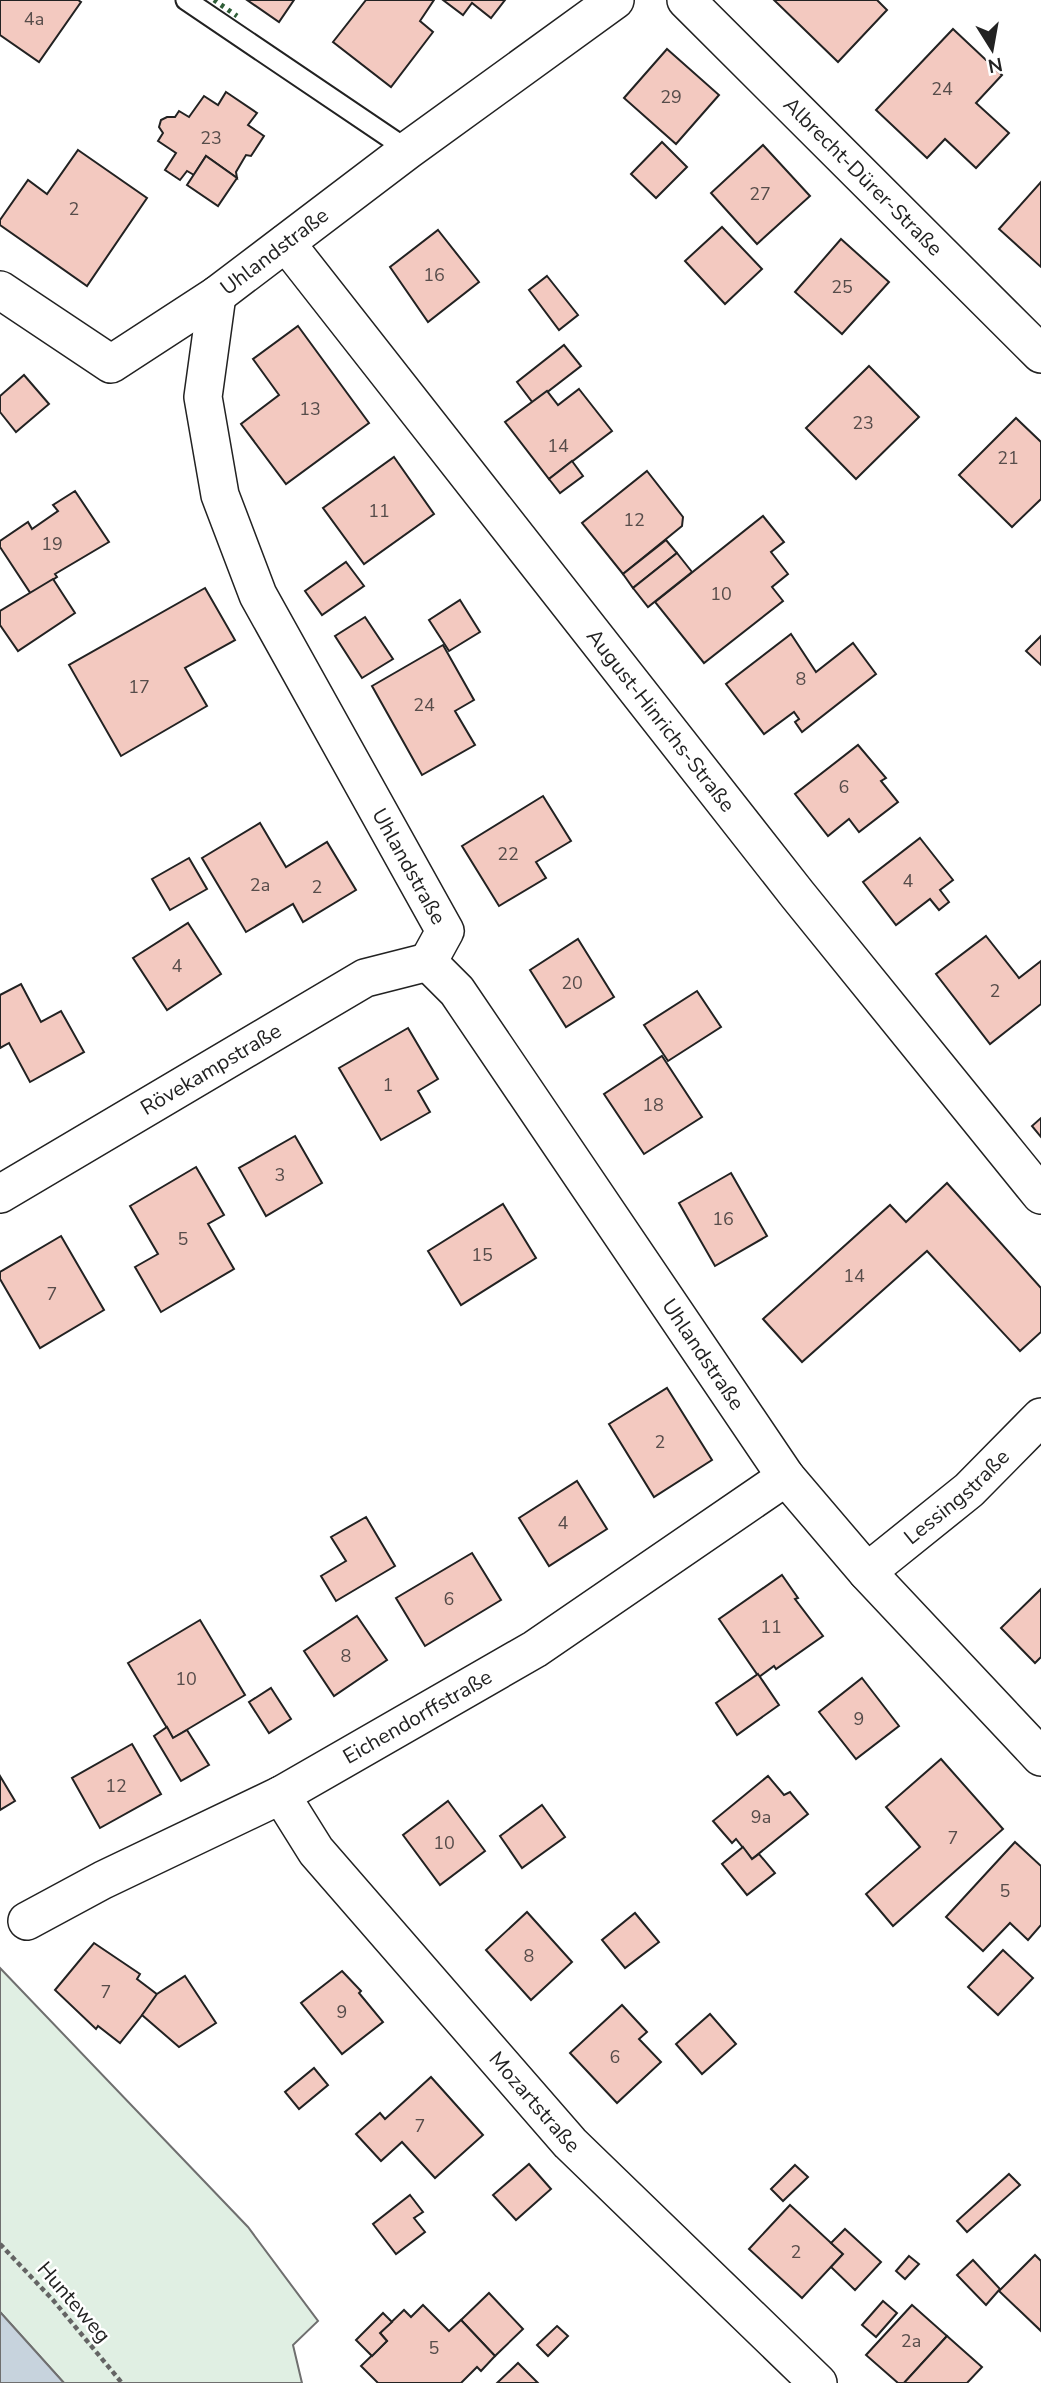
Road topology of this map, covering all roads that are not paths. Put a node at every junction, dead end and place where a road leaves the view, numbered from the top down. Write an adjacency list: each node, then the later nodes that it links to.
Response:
1 (186, 0): 4 (lane)
2 (615, 0): 4 (street, Uhlandstraße)
3 (687, 0): 8 (street, Albrecht-Dürer-Straße)
4 (408, 150): 5 (street, Uhlandstraße)
5 (286, 243): 7 (street, Uhlandstraße); 11 (street, August-Hinrichs-Straße)
6 (0, 290): 7 (street)
7 (217, 295): 9 (street, Uhlandstraße)
8 (1041, 354)
9 (428, 962): 10 (street, Rövekampstraße); 13 (street, Uhlandstraße)
10 (0, 1194)
11 (1041, 1195)
12 (1041, 1417): 14 (street, Lessingstraße)
13 (786, 1477): 14 (street, Uhlandstraße); 16 (street, Eichendorffstraße)
14 (867, 1572): 15 (street, Uhlandstraße)
15 (1041, 1757)
16 (281, 1795): 17 (street, Eichendorffstraße); 18 (street, Mozartstraße)
17 (27, 1921)
18 (818, 2383)

